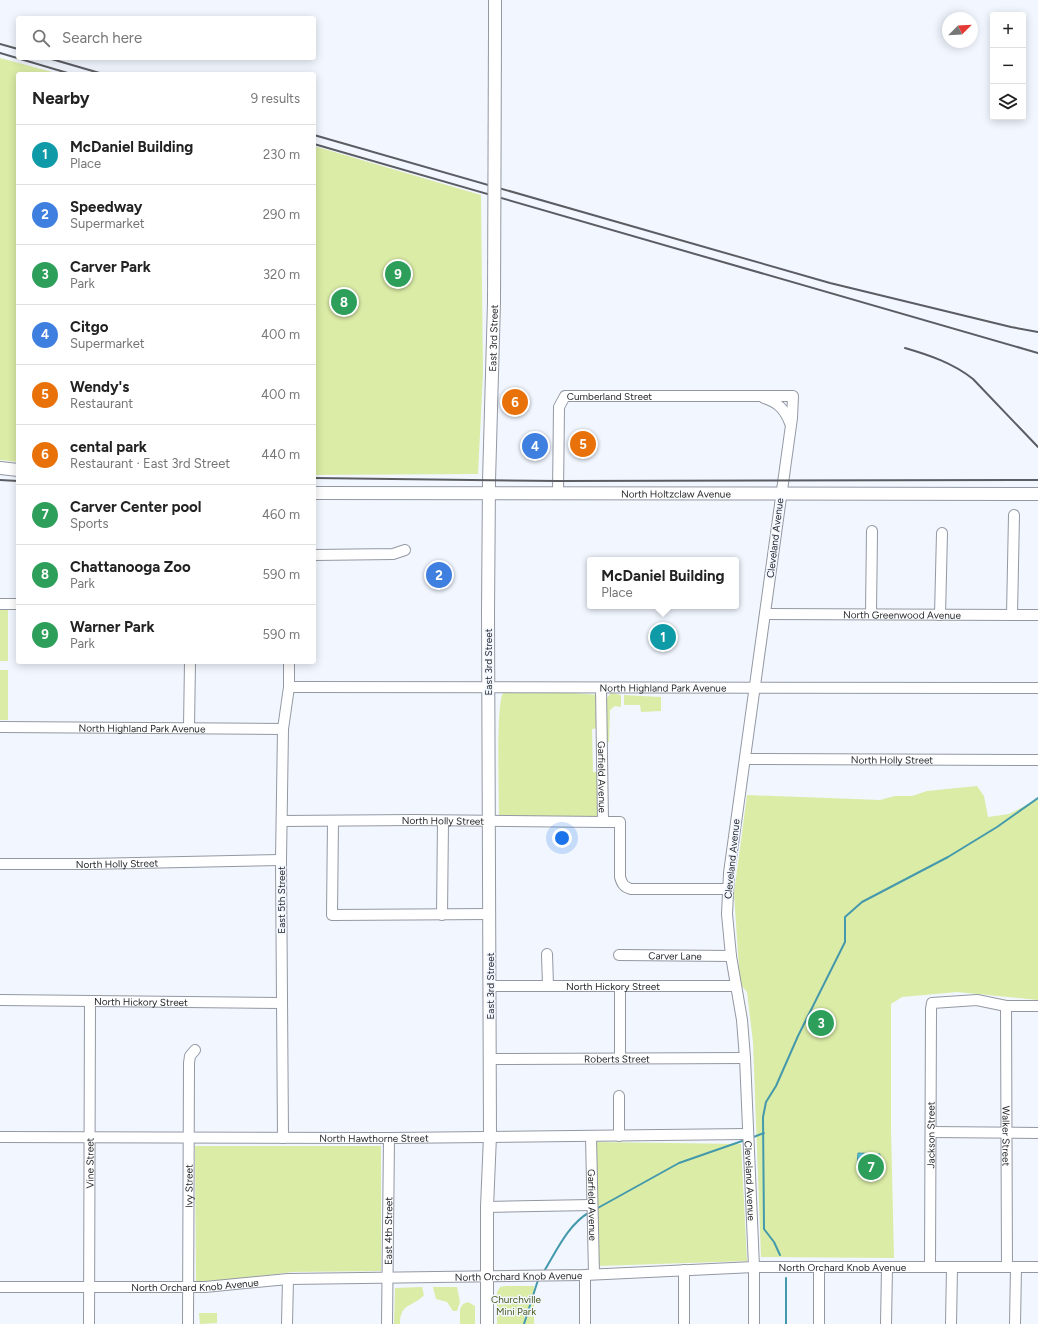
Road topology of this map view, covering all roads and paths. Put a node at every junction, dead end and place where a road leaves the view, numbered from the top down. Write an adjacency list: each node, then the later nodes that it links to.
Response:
1 (495, 0): 10 (main road, East 3rd Street, bridge)
2 (752, 396): 3 (street, Cumberland Street); 4 (street, Cumberland Street); 8 (street, Cumberland Street)
3 (793, 396): 4 (street, Cleveland Avenue)
4 (791, 424): 9 (street, Cleveland Avenue)
5 (0, 468): 6 (main road)
6 (16, 470)
7 (316, 493): 10 (main road, North Holtzclaw Avenue)
8 (558, 493): 9 (main road, North Holtzclaw Avenue); 10 (main road, North Holtzclaw Avenue)
9 (780, 493): 11 (main road, North Holtzclaw Avenue); 19 (street, Cleveland Avenue)
10 (489, 494): 30 (main road, East 3rd Street)
11 (1038, 494)
12 (1014, 515): 22 (street)
13 (872, 531): 20 (street)
14 (942, 533): 21 (street)
15 (405, 550): 16 (street)
16 (316, 555)
17 (0, 604): 18 (street)
18 (16, 604)
19 (765, 614): 20 (street, North Greenwood Avenue); 28 (street, Cleveland Avenue)
20 (871, 614): 21 (street, North Greenwood Avenue)
21 (940, 615): 22 (street, North Greenwood Avenue)
22 (1012, 615): 23 (street, North Greenwood Avenue)
23 (1038, 615)
24 (190, 664): 32 (street)
25 (289, 664): 26 (street, East 5th Street)
26 (289, 688): 30 (street, North Highland Park Avenue); 33 (street, East 5th Street)
27 (601, 688): 28 (street, North Highland Park Avenue); 30 (street, North Highland Park Avenue); 40 (street, Garfield Avenue)
28 (754, 688): 29 (street, North Highland Park Avenue); 34 (street, Cleveland Avenue)
29 (1038, 688)
30 (488, 689): 39 (main road, East 3rd Street)
31 (0, 727): 32 (street, North Highland Park Avenue)
32 (189, 727): 33 (street, North Highland Park Avenue)
33 (283, 729): 36 (street, East 5th Street)
34 (745, 759): 35 (street, North Holly Street); 43 (street, Cleveland Avenue)
35 (1038, 760)
36 (282, 821): 37 (street, North Holly Street); 41 (street, East 5th Street)
37 (333, 821): 38 (street, North Holly Street); 45 (street)
38 (443, 821): 39 (street, North Holly Street); 45 (street)
39 (489, 822): 40 (street, North Holly Street); 44 (main road, East 3rd Street)
40 (603, 822): 43 (street, Garfield Avenue)
41 (281, 860): 42 (street, North Holly Street); 55 (street, East 5th Street)
42 (0, 864)
43 (728, 889): 48 (street, Cleveland Avenue)
44 (490, 914): 45 (street); 49 (main road, East 3rd Street)
45 (442, 915)
46 (547, 954): 50 (street)
47 (619, 956): 48 (street, Carver Lane)
48 (731, 956): 52 (street, Cleveland Avenue)
49 (490, 986): 50 (street, North Hickory Street); 61 (main road, East 3rd Street)
50 (548, 986): 51 (street, North Hickory Street)
51 (620, 986): 52 (street, North Hickory Street); 59 (street)
52 (736, 986): 60 (street, Cleveland Avenue)
53 (0, 1000): 54 (street, North Hickory Street)
54 (90, 1002): 55 (street, North Hickory Street); 71 (street, Vine Street)
55 (282, 1003): 73 (street, East 5th Street)
56 (1006, 1006): 57 (street); 63 (street, Jackson Street); 64 (street, Walker Street)
57 (1038, 1006)
58 (195, 1050): 72 (street, Ivy Street)
59 (620, 1058): 60 (street, Roberts Street); 61 (street, Roberts Street)
60 (744, 1058): 66 (street, Cleveland Avenue)
61 (489, 1059): 67 (main road, East 3rd Street)
62 (619, 1096): 69 (street)
63 (931, 1132): 64 (street); 80 (street, Jackson Street)
64 (1006, 1132): 65 (street); 82 (street, Walker Street)
65 (1038, 1133)
66 (747, 1134): 69 (street, North Hawthorne Street); 77 (street, Cleveland Avenue)
67 (490, 1136): 68 (street, North Hawthorne Street); 74 (street, North Hawthorne Street); 76 (main road, East 3rd Street)
68 (591, 1136): 69 (street, North Hawthorne Street); 75 (street, Garfield Avenue)
69 (619, 1136)
70 (0, 1137): 71 (street, North Hawthorne Street)
71 (90, 1138): 72 (street, North Hawthorne Street); 90 (street, Vine Street)
72 (188, 1138): 73 (street, North Hawthorne Street); 91 (street, Ivy Street)
73 (283, 1138): 74 (street, North Hawthorne Street)
74 (389, 1138): 87 (street, East 4th Street)
75 (592, 1205): 76 (street); 85 (street, Garfield Avenue)
76 (487, 1207): 86 (main road, East 3rd Street)
77 (754, 1267): 78 (street, North Orchard Knob Avenue); 84 (street, North Orchard Knob Avenue); 99 (street, Cleveland Avenue)
78 (819, 1267): 79 (street, North Orchard Knob Avenue); 100 (street)
79 (887, 1267): 80 (street, North Orchard Knob Avenue); 101 (street)
80 (930, 1267): 81 (street, North Orchard Knob Avenue)
81 (952, 1267): 82 (street, North Orchard Knob Avenue); 102 (street)
82 (1011, 1267): 83 (street, North Orchard Knob Avenue); 103 (street, Walker Street)
83 (1038, 1267)
84 (684, 1270): 85 (street, North Orchard Knob Avenue); 98 (street)
85 (590, 1275): 86 (street, North Orchard Knob Avenue); 97 (street, Garfield Avenue)
86 (487, 1277): 87 (street, North Orchard Knob Avenue); 96 (main road, East 3rd Street)
87 (387, 1278): 88 (street, North Orchard Knob Avenue); 95 (street, East 4th Street)
88 (288, 1279): 91 (street, North Orchard Knob Avenue); 94 (street)
89 (0, 1287): 90 (street, North Orchard Knob Avenue)
90 (89, 1287): 91 (street, North Orchard Knob Avenue); 92 (street, Vine Street)
91 (189, 1287): 93 (street, Ivy Street)
92 (89, 1324)
93 (188, 1324)
94 (287, 1324)
95 (387, 1324)
96 (487, 1324)
97 (585, 1324)
98 (684, 1324)
99 (754, 1324)
100 (819, 1324)
101 (886, 1324)
102 (951, 1324)
103 (1015, 1324)

